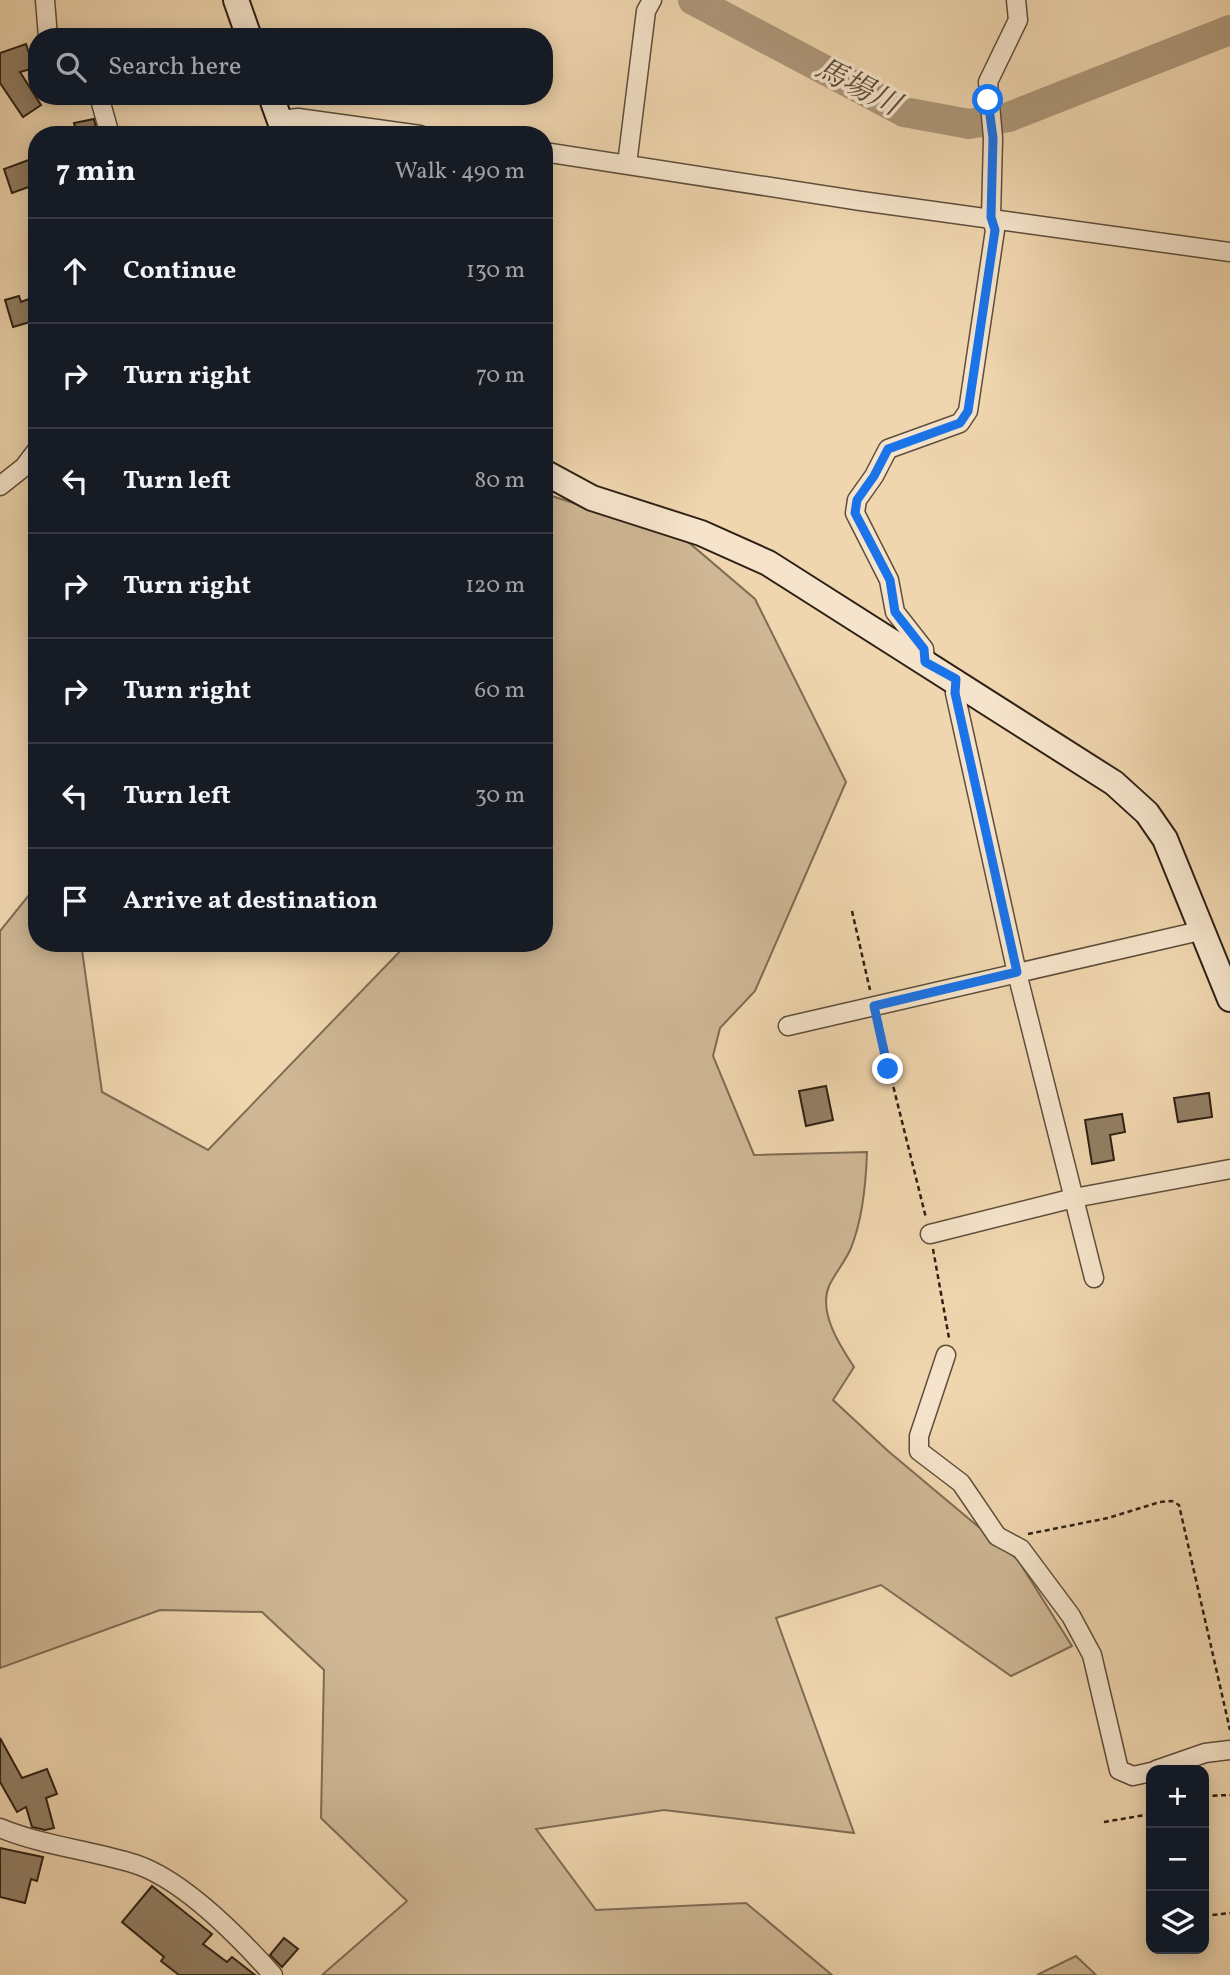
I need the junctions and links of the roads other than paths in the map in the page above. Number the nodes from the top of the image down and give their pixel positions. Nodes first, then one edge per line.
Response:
1 (45, 0) edge
2 (236, 0) edge
3 (1016, 0) edge
4 (649, 5) edge
5 (47, 28) edge
6 (246, 28) edge
7 (102, 105) edge
8 (274, 105) edge
9 (107, 126) edge
10 (282, 126) edge
11 (284, 126) edge
12 (355, 126) edge
13 (553, 153) edge
14 (626, 164) junction
15 (991, 217) junction
16 (1230, 252) edge
17 (28, 462) edge
18 (553, 477) edge
19 (0, 486) edge
20 (925, 662) junction
21 (956, 679) junction
22 (1204, 930) junction
23 (1017, 972) junction
24 (1230, 999) edge
25 (788, 1026) dead end
26 (1230, 1169) edge
27 (1074, 1198) junction
28 (930, 1234) road end
29 (1094, 1278) dead end
30 (946, 1355) road end
31 (1230, 1750) edge
32 (1170, 1765) edge
33 (1146, 1773) edge
34 (0, 1828) edge
35 (273, 1975) edge

1 - 5 street
2 - 6 street
3 - 15 street
4 - 14 street
7 - 9 street
8 - 10 street
11 - 12 street
13 - 14 street
14 - 15 street
15 - 16 street
15 - 20 street
17 - 19 street
18 - 20 street
20 - 21 street
21 - 22 street
21 - 23 street
22 - 23 street
22 - 24 street
23 - 25 street
23 - 27 street
26 - 27 street
27 - 28 street
27 - 29 street
30 - 33 street
31 - 32 street
34 - 35 street

